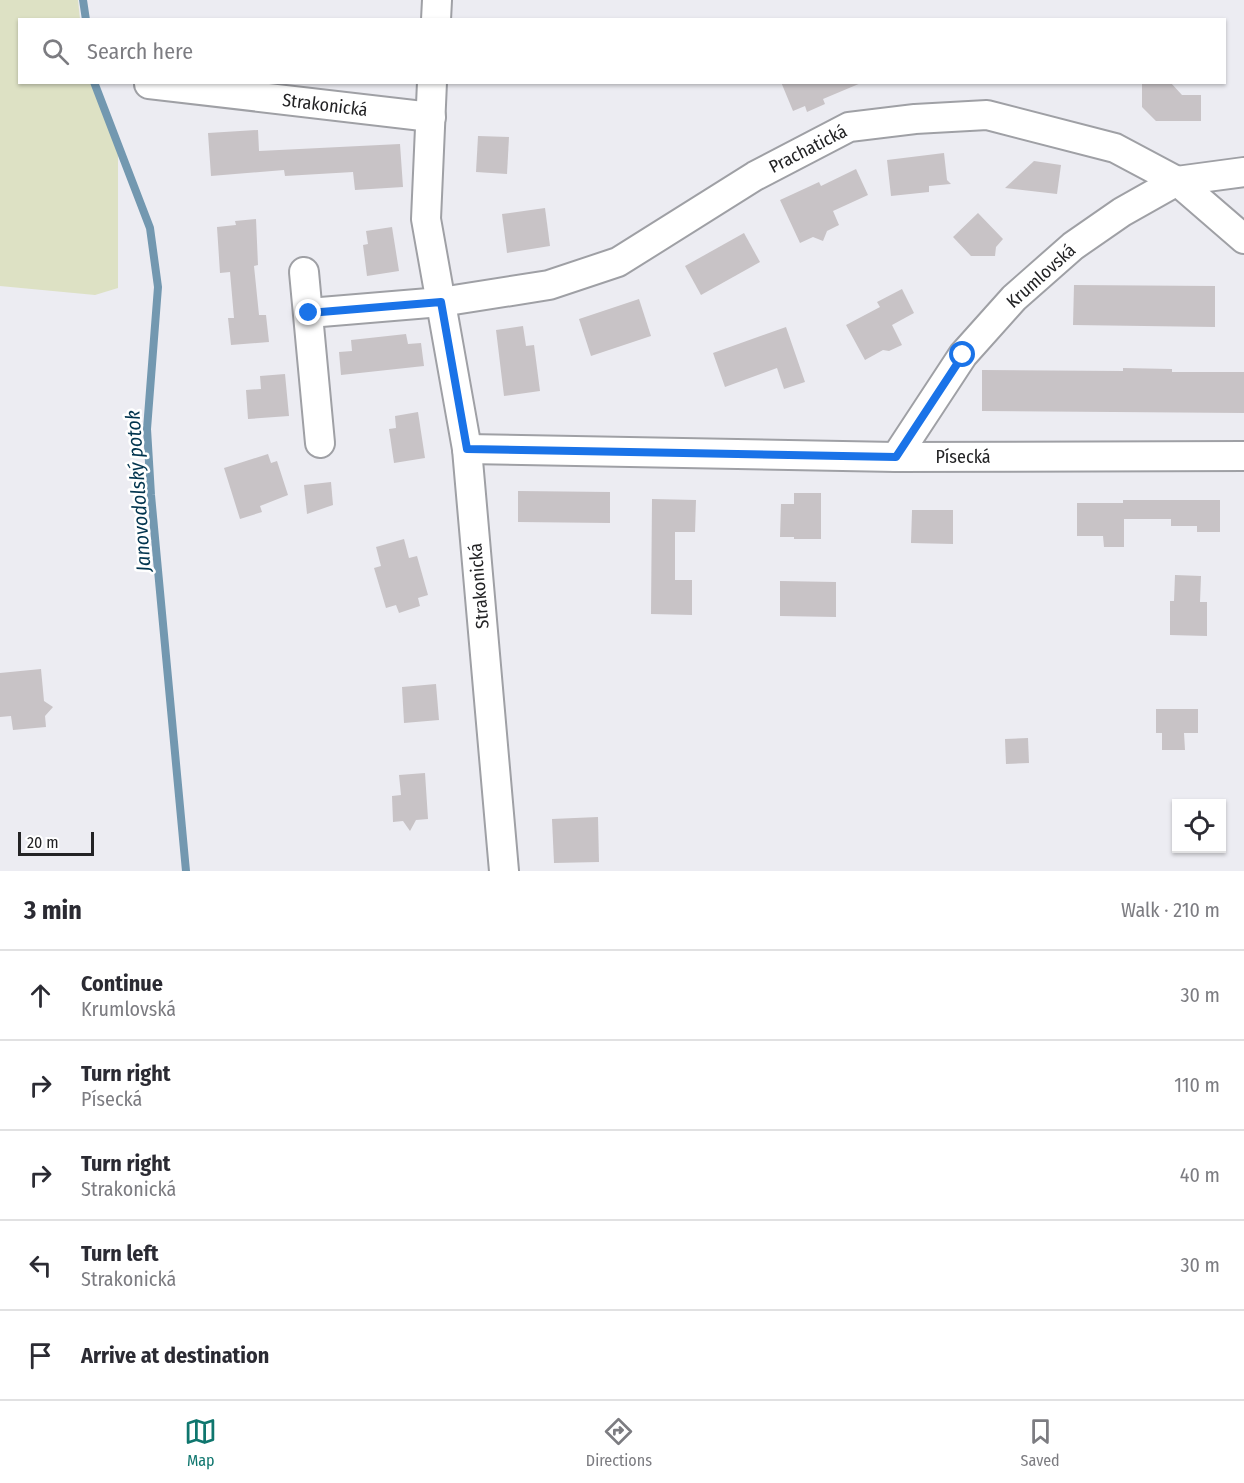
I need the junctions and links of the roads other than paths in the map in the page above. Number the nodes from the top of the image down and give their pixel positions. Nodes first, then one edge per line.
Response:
1 (437, 0) edge
2 (436, 18) edge
3 (149, 84) dead end
4 (432, 84) edge
5 (431, 117) junction
6 (1244, 172) edge
7 (1178, 181) junction
8 (1244, 239) edge
9 (304, 272) dead end
10 (441, 302) junction
11 (309, 313) junction
12 (320, 443) dead end
13 (467, 449) junction
14 (1244, 456) edge
15 (896, 457) junction
16 (504, 871) edge

1 - 2 street
3 - 5 street, Strakonická
4 - 5 street, Strakonická
5 - 10 street, Strakonická
6 - 7 street, Krumlovská
7 - 8 street, Prachatická
7 - 10 street, Prachatická
7 - 15 street, Krumlovská
9 - 11 street
10 - 11 street
10 - 13 street, Strakonická
11 - 12 street
13 - 15 street, Písecká
13 - 16 street, Strakonická
14 - 15 street, Písecká

